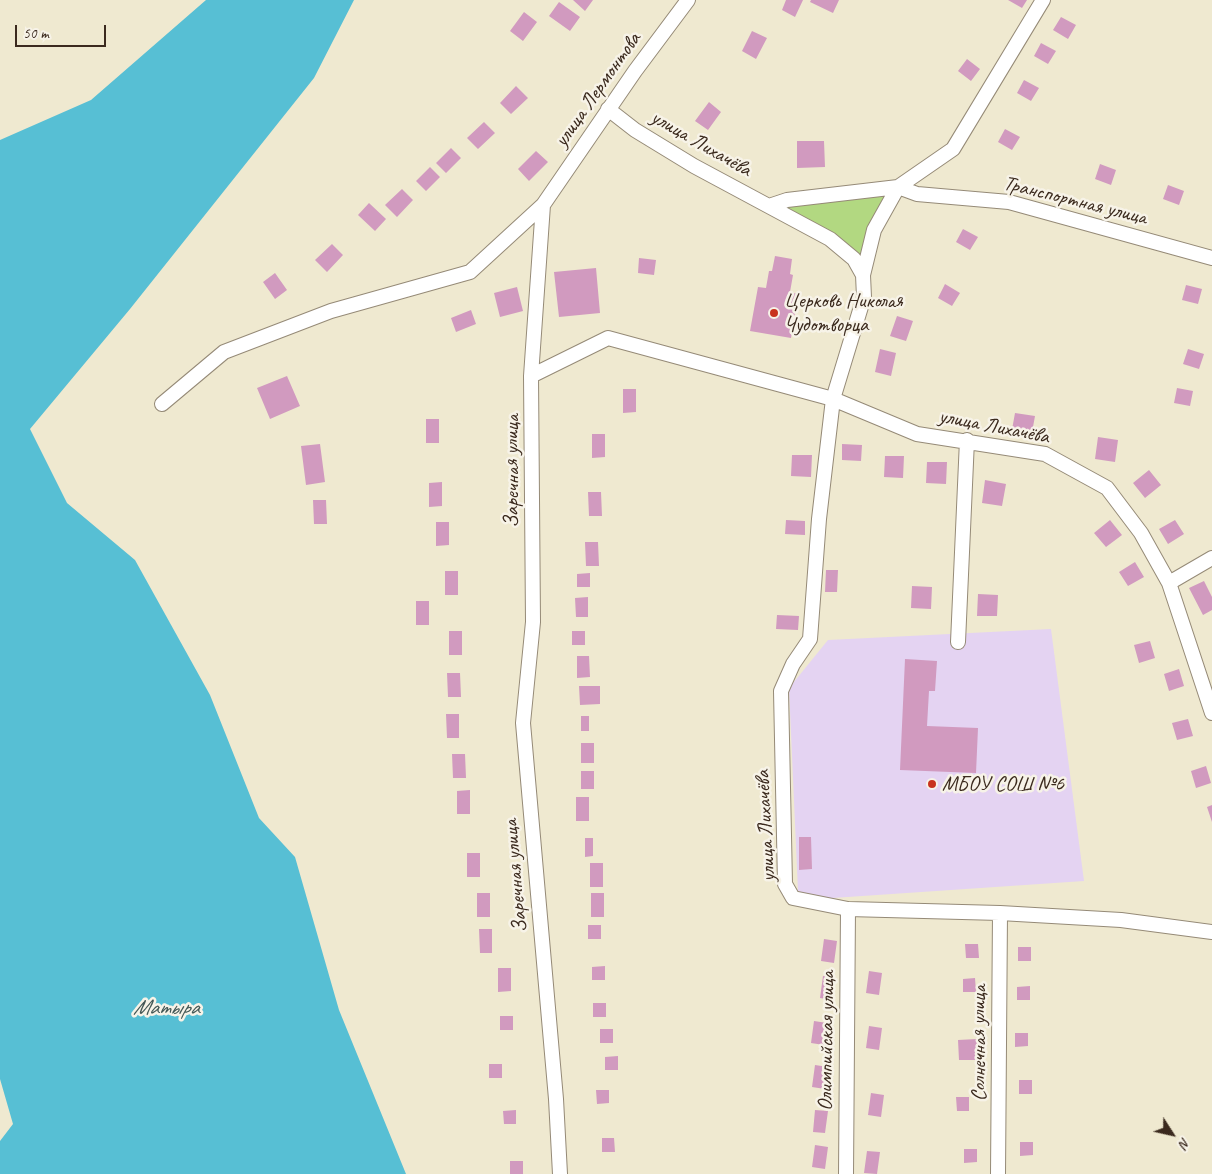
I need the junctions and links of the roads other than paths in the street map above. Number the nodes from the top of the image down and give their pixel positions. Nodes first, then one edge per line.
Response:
1 (688, 0) edge
2 (1043, 0) edge
3 (608, 109) junction
4 (898, 187) junction
5 (543, 205) junction
6 (768, 206) junction
7 (1212, 258) edge
8 (863, 275) junction
9 (531, 376) junction
10 (833, 399) junction
11 (162, 404) dead end
12 (967, 440) junction
13 (1212, 558) edge
14 (1169, 583) junction
15 (958, 642) dead end
16 (1212, 713) edge
17 (848, 908) junction
18 (1000, 913) junction
19 (1212, 932) edge
20 (560, 1174) edge
21 (846, 1174) edge
22 (998, 1174) edge

1 - 3 street, улица Лермонтова
2 - 4 street, Транспортная улица
3 - 5 street, улица Лермонтова
3 - 6 street, улица Лихачёва
4 - 6 street, Транспортная улица
4 - 7 street, Транспортная улица
4 - 8 street, Транспортная улица
5 - 9 street, Заречная улица
5 - 11 street
6 - 8 street, улица Лихачёва
8 - 10 street, улица Лихачёва
9 - 10 street, улица Лихачёва
9 - 20 street, Заречная улица
10 - 12 street, улица Лихачёва
10 - 17 street, улица Лихачёва
12 - 14 street, улица Лихачёва
12 - 15 street
13 - 14 street
14 - 16 street, улица Лихачёва
17 - 18 street, улица Лихачёва
17 - 21 street, Олимпийская улица
18 - 19 street, улица Лихачёва
18 - 22 street, Солнечная улица

